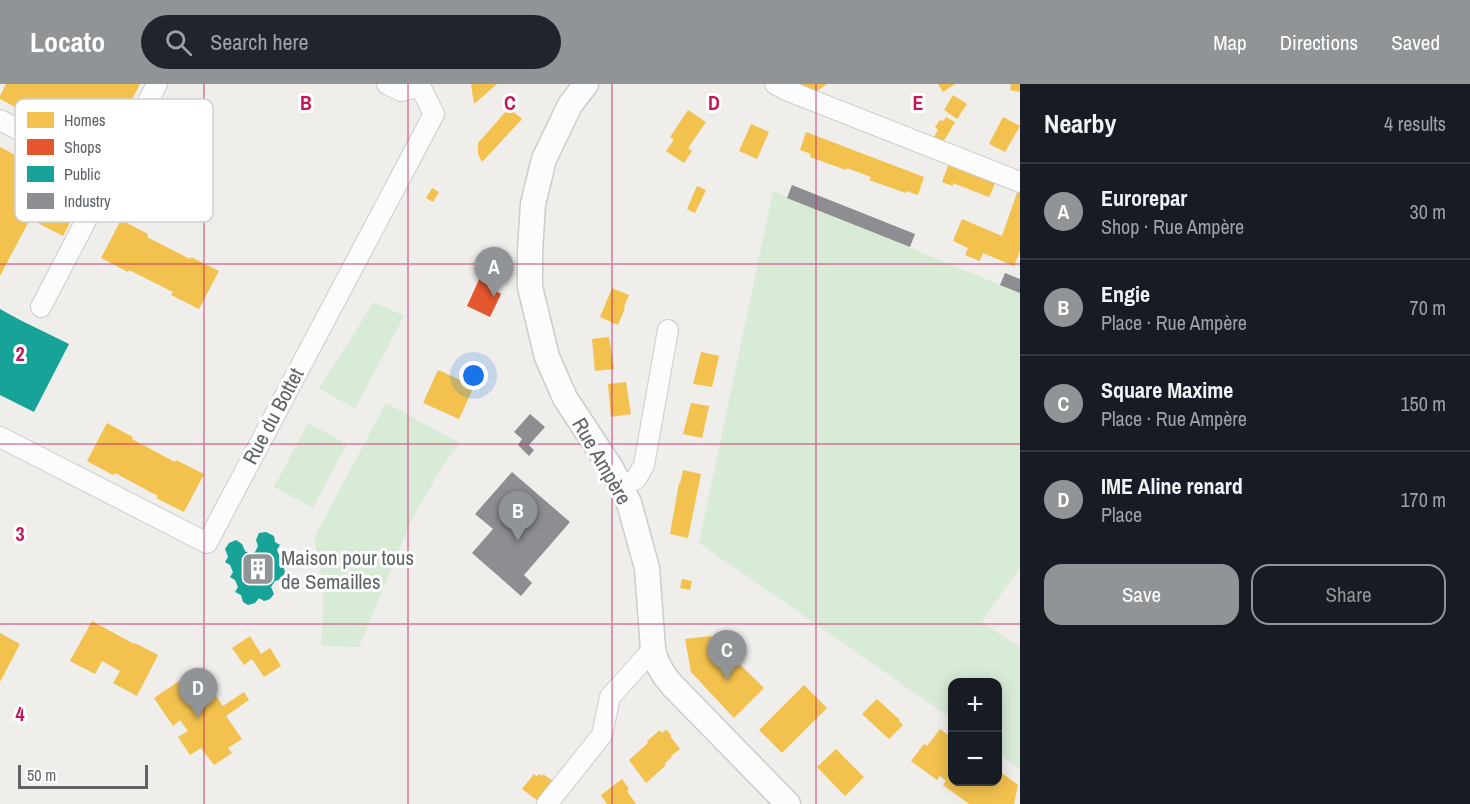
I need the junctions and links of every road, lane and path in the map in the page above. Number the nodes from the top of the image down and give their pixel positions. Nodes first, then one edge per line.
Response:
1 (157, 84) edge
2 (387, 84) edge
3 (586, 84) edge
4 (776, 84) edge
5 (421, 85) edge
6 (149, 99) edge
7 (0, 120) edge
8 (15, 128) edge
9 (1020, 182) edge
10 (85, 222) edge
11 (41, 307) dead end
12 (668, 330) dead end
13 (0, 438) edge
14 (621, 487) junction
15 (653, 649) junction
16 (784, 803) edge
17 (546, 804) edge

1 - 6 street
2 - 5 street
3 - 14 street, Rue Ampère
4 - 9 street
5 - 13 street, Rue du Bottet
7 - 8 street
10 - 11 street
12 - 14 street
14 - 15 street, Rue Ampère
15 - 16 street, Rue Ampère
15 - 17 street

